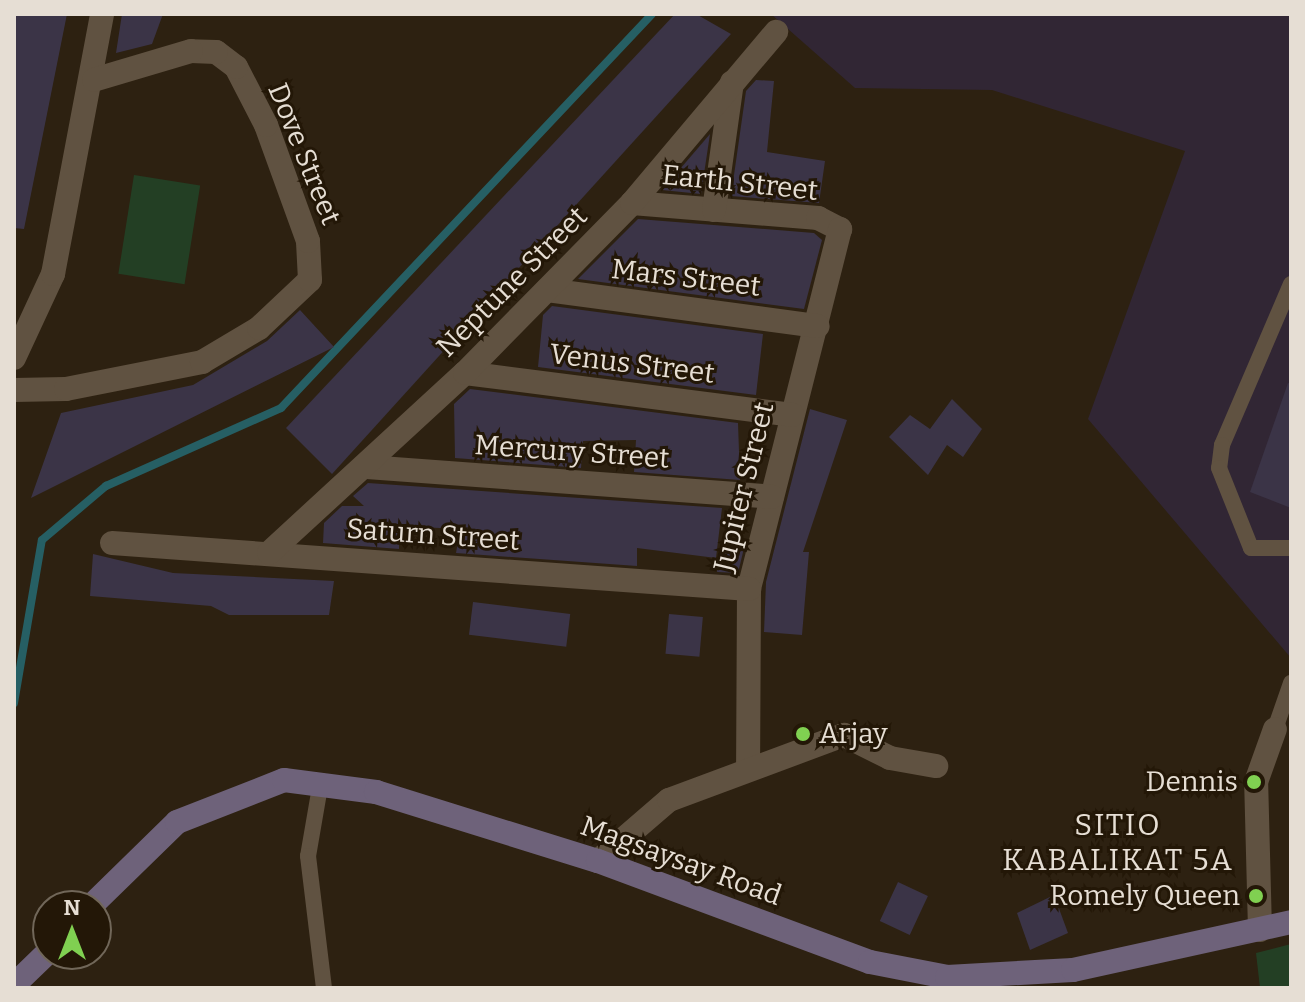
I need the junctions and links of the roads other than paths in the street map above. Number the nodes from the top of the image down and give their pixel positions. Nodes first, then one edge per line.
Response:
1 (102, 14) edge
2 (776, 32) dead end
3 (94, 80) junction
4 (732, 82) junction
5 (632, 203) junction
6 (714, 210) junction
7 (840, 229) joint
8 (1291, 284) edge
9 (547, 290) junction
10 (818, 326) junction
11 (14, 358) edge
12 (465, 373) junction
13 (14, 390) edge
14 (792, 415) junction
15 (367, 467) junction
16 (772, 497) junction
17 (112, 543) dead end
18 (1291, 548) edge
19 (269, 553) junction
20 (749, 589) junction
21 (1291, 683) edge
22 (1275, 729) joint
23 (748, 766) junction
24 (936, 766) dead end
25 (321, 781) junction
26 (598, 861) junction
27 (106, 890) edge
28 (1291, 922) edge
29 (1260, 930) junction
30 (32, 968) edge
31 (14, 985) edge
32 (324, 988) edge

1 - 3 street
2 - 4 street, Neptune Street
3 - 11 street
3 - 13 street, Dove Street
4 - 5 street, Neptune Street
4 - 6 street
5 - 6 street, Earth Street
5 - 9 street, Neptune Street
6 - 7 street, Earth Street
7 - 10 street, Jupiter Street
8 - 18 lane
9 - 10 street, Mars Street
9 - 12 street, Neptune Street
10 - 14 street, Jupiter Street
12 - 14 street, Venus Street
12 - 15 street, Neptune Street
14 - 16 street, Jupiter Street
15 - 16 street, Mercury Street
15 - 19 street, Neptune Street
16 - 20 street, Jupiter Street
17 - 19 street, Saturn Street
19 - 20 street, Saturn Street
20 - 23 street, Jupiter Street
21 - 22 lane
22 - 29 street
23 - 24 street
23 - 26 street
25 - 26 main road, Magsaysay Road
25 - 27 main road, Magsaysay Road
25 - 32 lane
26 - 29 main road, Magsaysay Road
28 - 29 main road, Magsaysay Road
30 - 31 main road

